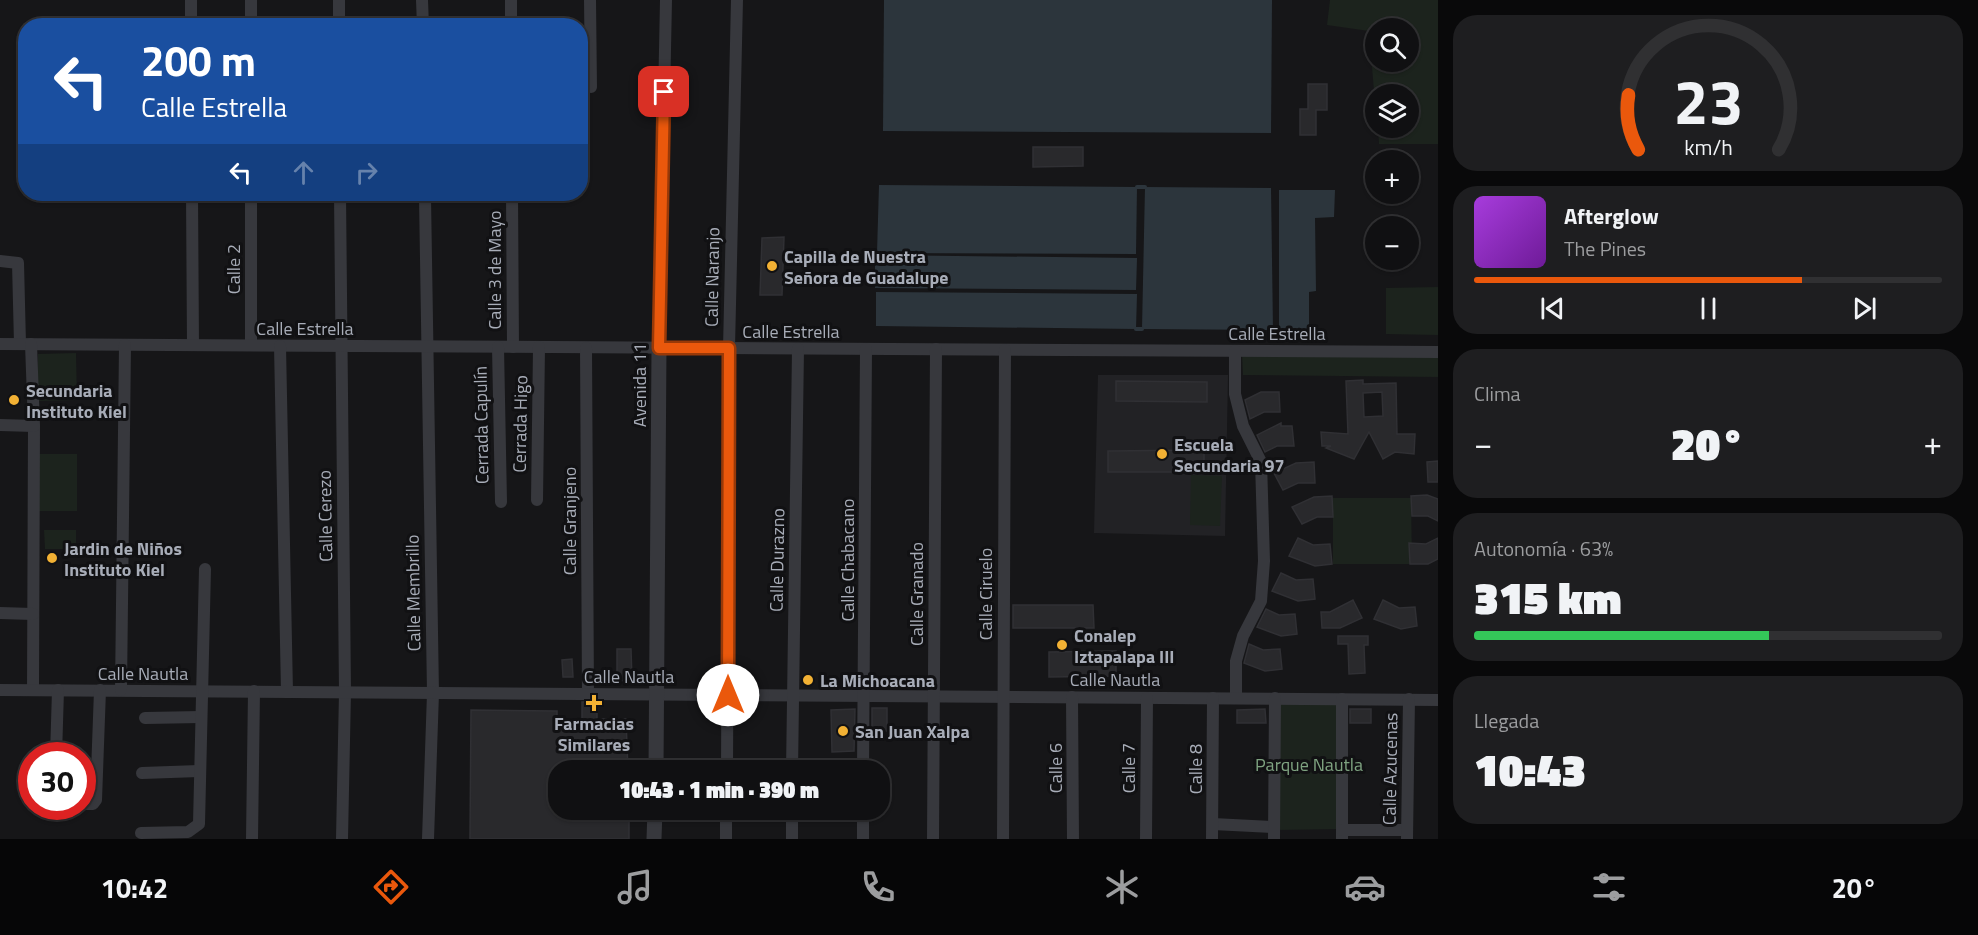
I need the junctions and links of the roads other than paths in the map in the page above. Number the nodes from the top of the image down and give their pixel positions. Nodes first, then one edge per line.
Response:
1 (191, 0) edge
2 (251, 0) edge
3 (339, 0) edge
4 (422, 0) edge
5 (511, 0) edge
6 (590, 0) edge
7 (666, 0) edge
8 (737, 0) edge
9 (191, 18) edge
10 (251, 18) edge
11 (339, 18) edge
12 (423, 18) edge
13 (511, 18) edge
14 (591, 87) dead end
15 (192, 201) edge
16 (251, 201) edge
17 (340, 201) edge
18 (424, 201) edge
19 (512, 201) edge
20 (0, 261) edge
21 (0, 344) edge
22 (26, 344) junction
23 (125, 345) junction
24 (193, 345) junction
25 (251, 345) junction
26 (280, 346) junction
27 (341, 346) junction
28 (426, 346) junction
29 (498, 347) junction
30 (513, 347) junction
31 (538, 347) junction
32 (586, 348) junction
33 (659, 348) junction
34 (729, 348) junction
35 (798, 349) junction
36 (866, 349) junction
37 (936, 350) junction
38 (1005, 350) junction
39 (1235, 351) junction
40 (1438, 352) edge
41 (0, 425) edge
42 (34, 426) junction
43 (537, 500) dead end
44 (501, 502) dead end
45 (205, 569) dead end
46 (0, 613) edge
47 (33, 614) junction
48 (0, 690) edge
49 (33, 690) junction
50 (58, 690) junction
51 (100, 690) junction
52 (120, 690) junction
53 (202, 691) junction
54 (254, 691) junction
55 (287, 692) junction
56 (345, 692) junction
57 (433, 693) junction
58 (588, 694) junction
59 (657, 694) junction
60 (728, 695) junction
61 (792, 695) junction
62 (864, 696) junction
63 (933, 696) junction
64 (1003, 697) junction
65 (1072, 697) junction
66 (1146, 698) junction
67 (1213, 698) junction
68 (1236, 698) junction
69 (1275, 698) junction
70 (1342, 699) junction
71 (1409, 699) junction
72 (1438, 700) edge
73 (201, 717) junction
74 (145, 718) dead end
75 (56, 742) edge
76 (656, 760) edge
77 (727, 760) edge
78 (792, 760) edge
79 (863, 760) edge
80 (199, 771) junction
81 (142, 773) dead end
82 (96, 800) edge
83 (655, 820) edge
84 (726, 820) edge
85 (792, 820) edge
86 (863, 820) edge
87 (1213, 824) junction
88 (141, 833) dead end
89 (1274, 833) edge
90 (1342, 834) edge
91 (1407, 834) edge
92 (252, 839) edge
93 (342, 839) edge
94 (428, 839) edge
95 (654, 839) edge
96 (726, 839) edge
97 (792, 839) edge
98 (863, 839) edge
99 (933, 839) edge
100 (1004, 839) edge
101 (1073, 839) edge
102 (1146, 839) edge
103 (1212, 839) edge

1 - 9 street
2 - 10 street
3 - 11 street
4 - 12 street
5 - 13 street
6 - 14 street
7 - 33 street, Avenida 11
8 - 34 street, Calle Naranjo
15 - 24 street
16 - 25 street, Calle 2
17 - 27 street, Calle Cerezo
18 - 28 street, Calle Membrillo
19 - 30 street, Calle 3 de Mayo
20 - 22 street
21 - 22 street, Calle Estrella
22 - 23 street, Calle Estrella
22 - 42 street
23 - 24 street, Calle Estrella
23 - 52 street
24 - 25 street, Calle Estrella
25 - 26 street, Calle Estrella
26 - 27 street, Calle Estrella
26 - 55 street
27 - 28 street, Calle Estrella
27 - 56 street, Calle Cerezo
28 - 29 street, Calle Estrella
28 - 57 street, Calle Membrillo
29 - 30 street, Calle Estrella
29 - 44 street, Cerrada Capulín
30 - 31 street, Calle Estrella
31 - 32 street, Calle Estrella
31 - 43 street, Cerrada Higo
32 - 33 street, Calle Estrella
32 - 58 street, Calle Granjeno
33 - 34 street, Calle Estrella
33 - 59 street, Avenida 11
34 - 35 street, Calle Estrella
34 - 60 street, Calle Naranjo
35 - 36 street, Calle Estrella
35 - 61 street, Calle Durazno
36 - 37 street, Calle Estrella
36 - 62 street, Calle Chabacano
37 - 38 street, Calle Estrella
37 - 63 street, Calle Granado
38 - 39 street, Calle Estrella
38 - 64 street, Calle Ciruelo
39 - 40 street, Calle Estrella
39 - 68 street
41 - 42 street
42 - 47 street
45 - 53 street
46 - 47 street
47 - 49 street
48 - 49 street, Calle Nautla
49 - 50 street, Calle Nautla
50 - 51 street, Calle Nautla
50 - 75 street
51 - 52 street, Calle Nautla
51 - 82 street
52 - 53 street, Calle Nautla
53 - 54 street, Calle Nautla
53 - 73 street
54 - 55 street, Calle Nautla
54 - 92 street
55 - 56 street, Calle Nautla
56 - 57 street, Calle Nautla
56 - 93 street, Calle Cerezo
57 - 58 street, Calle Nautla
57 - 94 street, Calle Membrillo
58 - 59 street, Calle Nautla
59 - 60 street, Calle Nautla
59 - 76 street, Avenida 11
60 - 61 street, Calle Nautla
60 - 77 street, Calle Naranjo
61 - 62 street, Calle Nautla
61 - 78 street, Calle Durazno
62 - 63 street, Calle Nautla
62 - 79 street, Calle Chabacano
63 - 64 street, Calle Nautla
63 - 99 street, Calle Granado
64 - 65 street, Calle Nautla
64 - 100 street, Calle Ciruelo
65 - 66 street, Calle Nautla
65 - 101 street, Calle 6
66 - 67 street, Calle Nautla
66 - 102 street, Calle 7
67 - 68 street, Calle Nautla
67 - 87 street, Calle 8
68 - 69 street, Calle Nautla
69 - 70 street, Calle Nautla
69 - 89 street
70 - 71 street, Calle Nautla
70 - 90 street
71 - 72 street, Calle Nautla
71 - 91 street, Calle Azucenas
73 - 74 street
73 - 80 street
80 - 81 street
80 - 88 street
83 - 95 street
84 - 96 street
85 - 97 street
86 - 98 street
87 - 89 street
87 - 103 street, Calle 8
90 - 91 street

